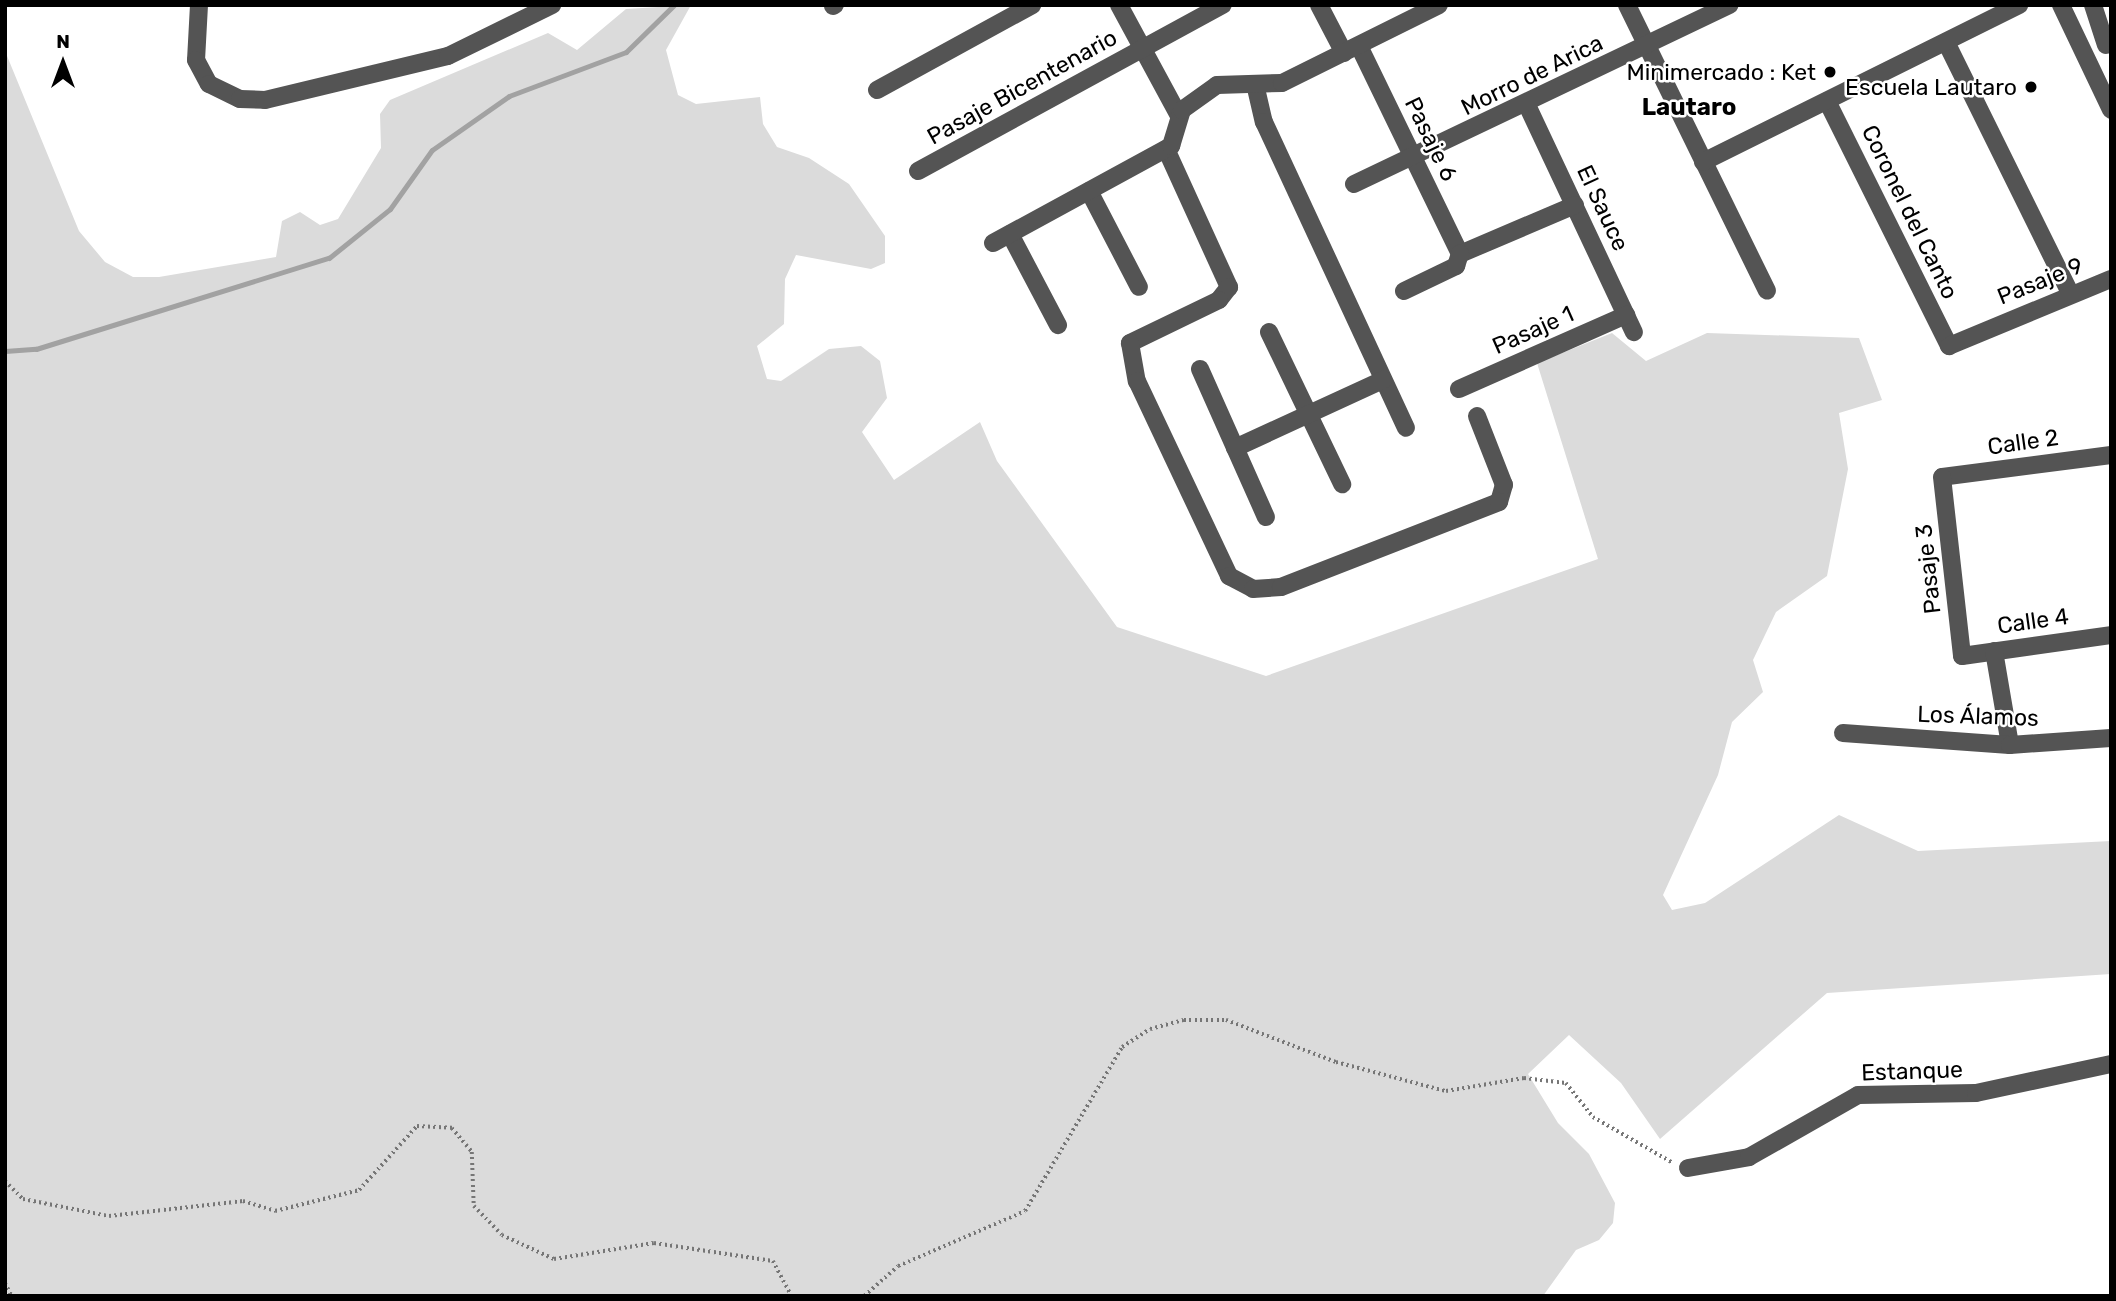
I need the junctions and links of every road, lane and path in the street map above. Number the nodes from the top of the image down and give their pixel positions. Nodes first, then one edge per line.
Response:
1 (199, 5) edge
2 (552, 5) edge
3 (1032, 5) edge
4 (1119, 5) edge
5 (1223, 5) edge
6 (1319, 5) edge
7 (1440, 5) edge
8 (1627, 5) edge
9 (1730, 5) edge
10 (2019, 5) edge
11 (2061, 5) edge
12 (2093, 5) edge
13 (1946, 42) junction
14 (2081, 44) junction
15 (2108, 45) edge
16 (1647, 46) junction
17 (1143, 49) junction
18 (1352, 49) junction
19 (1255, 84) junction
20 (877, 90) dead end
21 (1828, 101) junction
22 (1527, 105) junction
23 (2111, 110) edge
24 (1179, 116) junction
25 (1166, 149) junction
26 (1414, 160) junction
27 (1703, 162) junction
28 (918, 171) dead end
29 (1354, 184) dead end
30 (1089, 191) junction
31 (1574, 205) junction
32 (1010, 234) junction
33 (993, 243) dead end
34 (1460, 254) junction
35 (2111, 279) edge
36 (1139, 287) dead end
37 (1404, 291) dead end
38 (1767, 291) dead end
39 (2070, 293) junction
40 (1626, 315) junction
41 (1058, 325) dead end
42 (1269, 332) dead end
43 (1634, 332) dead end
44 (1949, 346) joint
45 (1200, 369) dead end
46 (1384, 380) junction
47 (1459, 389) dead end
48 (1308, 414) junction
49 (1477, 416) dead end
50 (1406, 428) dead end
51 (1235, 448) junction
52 (2111, 455) edge
53 (1942, 477) joint
54 (1342, 484) dead end
55 (1266, 517) dead end
56 (2111, 635) edge
57 (1994, 651) junction
58 (1962, 656) joint
59 (1843, 733) dead end
60 (2111, 738) edge
61 (2010, 745) junction
62 (2111, 1064) edge
63 (1688, 1168) joint
64 (5, 1181) edge
65 (5, 1283) edge
66 (12, 1296) edge
67 (792, 1296) edge
68 (864, 1296) edge

1 - 2 street
3 - 20 street
4 - 17 street
5 - 17 street, Pasaje Bicentenario
6 - 18 street
7 - 18 street
8 - 16 street
9 - 16 street, Morro de Arica
10 - 13 street
11 - 14 street
12 - 15 street
13 - 21 street
13 - 39 street
14 - 15 street
14 - 23 street
16 - 22 street, Morro de Arica
16 - 27 street
17 - 24 street
17 - 28 street, Pasaje Bicentenario
18 - 19 street
18 - 26 street, Pasaje 6
19 - 24 street
19 - 46 street
21 - 27 street
21 - 44 street, Coronel del Canto
22 - 26 street, Morro de Arica
22 - 31 street, El Sauce
24 - 25 street
25 - 30 street
25 - 49 street
26 - 29 street, Morro de Arica
26 - 34 street, Pasaje 6
27 - 38 street
30 - 32 street
30 - 36 street
31 - 34 street
31 - 40 street, El Sauce
32 - 33 street
32 - 41 street
34 - 37 street
35 - 39 street, Pasaje 9
39 - 44 street, Pasaje 9
40 - 43 street, El Sauce
40 - 47 street, Pasaje 1
42 - 48 street
45 - 51 street
46 - 48 street
46 - 50 street
48 - 51 street
48 - 54 street
51 - 55 street
52 - 53 street, Calle 2
53 - 58 street, Pasaje 3
56 - 57 street, Calle 4
57 - 58 street, Calle 4
57 - 61 street
59 - 61 street, Los Álamos
60 - 61 street, Los Álamos
62 - 63 street, Estanque
63 - 68 path
64 - 67 path
65 - 66 path

